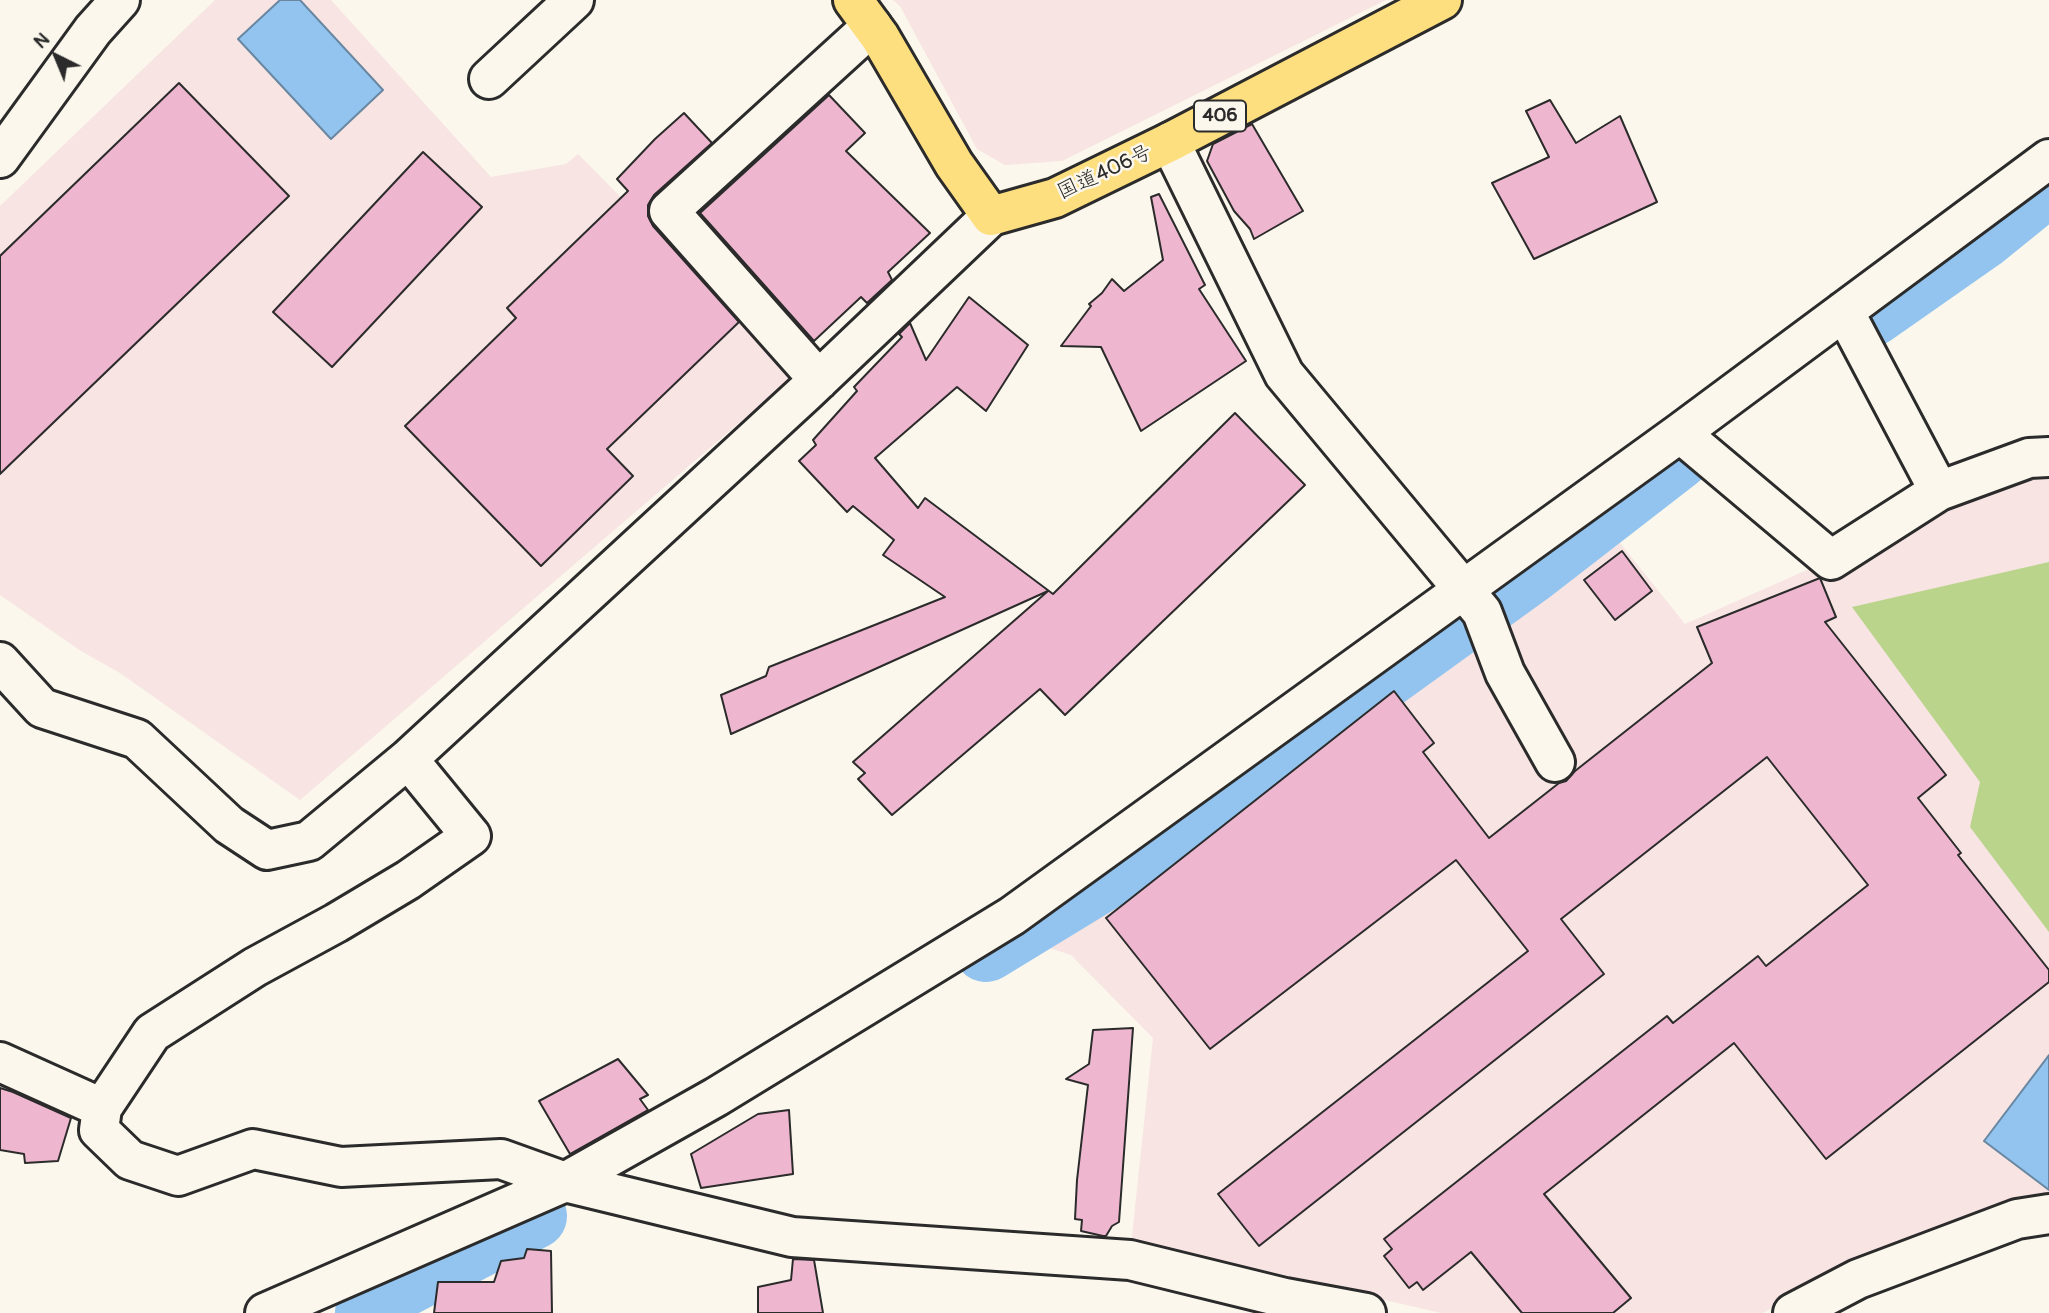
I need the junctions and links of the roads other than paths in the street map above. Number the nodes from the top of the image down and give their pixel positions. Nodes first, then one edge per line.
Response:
1 (120, 0) edge
2 (574, 0) edge
3 (1442, 0) edge
4 (863, 13) edge
5 (489, 79) dead end
6 (1170, 142) junction
7 (0, 158) edge
8 (2049, 159) edge
9 (991, 216) junction
10 (1844, 311) junction
11 (819, 380) junction
12 (1680, 433) junction
13 (2049, 457) edge
14 (1939, 491) junction
15 (1473, 601) junction
16 (0, 662) edge
17 (408, 759) junction
18 (1555, 762) dead end
19 (0, 1062) edge
20 (102, 1108) junction
21 (565, 1182) junction
22 (2049, 1214) edge
23 (265, 1313) edge
24 (1366, 1313) edge
25 (1793, 1313) edge

1 - 7 street
2 - 5 street
3 - 6 highway, 国道406号 / 406
4 - 9 highway
4 - 11 street
6 - 9 highway, 国道406号 / 406
6 - 15 street
8 - 10 street
9 - 11 street
10 - 12 street
10 - 14 street
11 - 17 street
12 - 14 street
12 - 15 street
13 - 14 street
15 - 18 street
15 - 21 street
16 - 17 street
17 - 20 street
19 - 20 street
20 - 21 street
21 - 23 street
21 - 24 street
22 - 25 street

